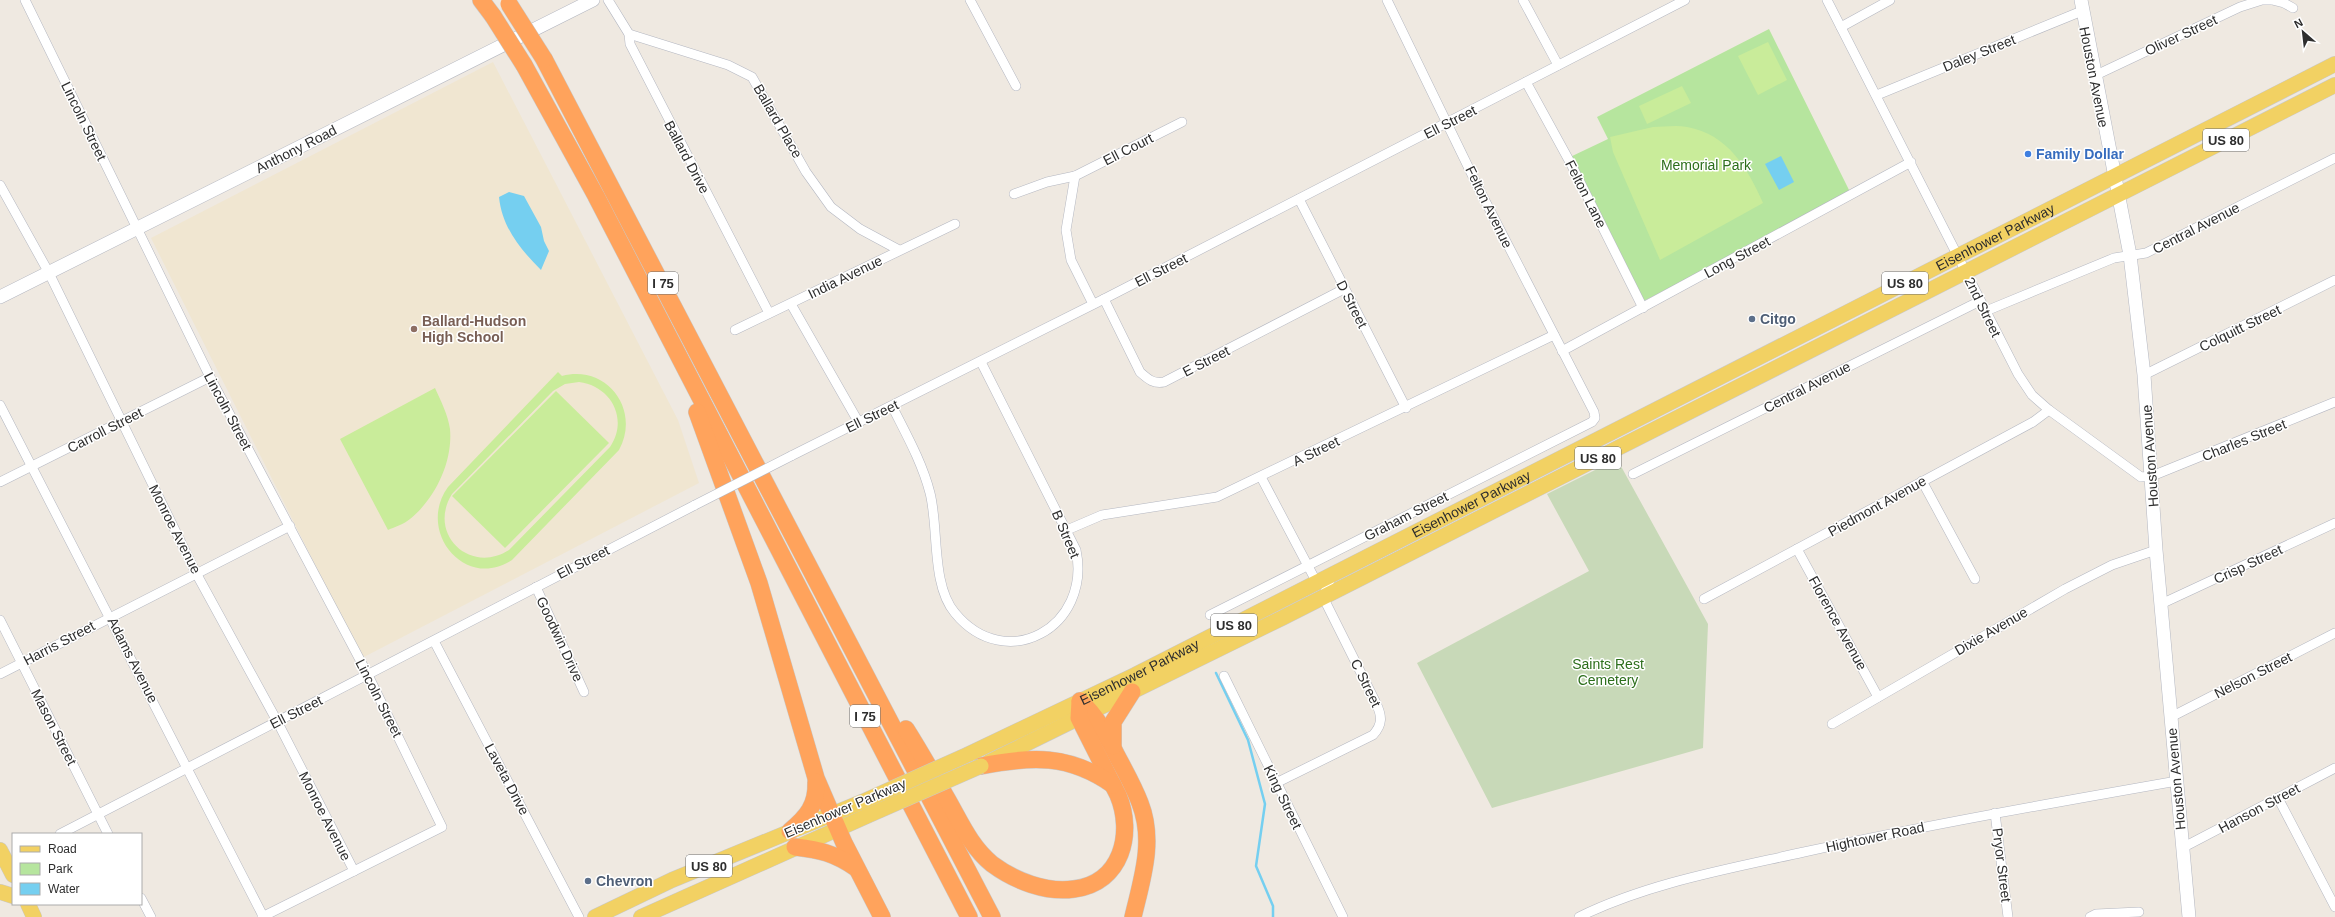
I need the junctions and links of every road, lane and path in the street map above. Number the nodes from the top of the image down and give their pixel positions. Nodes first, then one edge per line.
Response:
1 (25, 0) edge
2 (481, 0) edge
3 (593, 0) edge
4 (608, 0) edge
5 (970, 0) edge
6 (1387, 0) edge
7 (1523, 0) edge
8 (1685, 0) edge
9 (1827, 0) edge
10 (1890, 0) edge
11 (2271, 0) edge
12 (507, 2) edge
13 (2081, 6) edge
14 (2293, 8) dead end
15 (1841, 27) junction
16 (629, 34) junction
17 (2335, 64) edge
18 (1558, 65) junction
19 (2094, 76) junction
20 (1526, 82) junction
21 (2335, 85) edge
22 (1016, 86) dead end
23 (1877, 95) junction
24 (1182, 122) dead end
25 (1448, 123) junction
26 (2335, 158) edge
27 (1911, 162) junction
28 (1075, 176) junction
29 (2114, 177) junction
30 (1, 190) edge
31 (1014, 194) dead end
32 (2118, 195) junction
33 (1299, 199) junction
34 (955, 224) dead end
35 (138, 229) junction
36 (899, 250) junction
37 (2130, 255) junction
38 (1958, 256) junction
39 (1966, 272) junction
40 (49, 273) junction
41 (2335, 280) edge
42 (1344, 290) junction
43 (0, 297) edge
44 (1104, 299) junction
45 (1980, 301) junction
46 (791, 304) junction
47 (1093, 304) junction
48 (1643, 308) junction
49 (1986, 311) junction
50 (769, 313) junction
51 (735, 330) dead end
52 (1554, 335) junction
53 (1562, 351) junction
54 (677, 353) junction
55 (980, 362) junction
56 (2144, 375) junction
57 (210, 377) junction
58 (2335, 402) edge
59 (0, 405) edge
60 (892, 406) junction
61 (1406, 408) junction
62 (2049, 410) junction
63 (1594, 412) joint
64 (121, 422) junction
65 (858, 423) junction
66 (32, 466) junction
67 (1633, 474) dead end
68 (2152, 476) junction
69 (1261, 477) junction
70 (1922, 481) junction
71 (0, 482) edge
72 (2335, 523) edge
73 (290, 526) junction
74 (1067, 530) junction
75 (1797, 549) junction
76 (2156, 550) junction
77 (1308, 566) junction
78 (196, 573) junction
79 (1332, 575) junction
80 (1975, 579) dead end
81 (1316, 583) junction
82 (536, 587) junction
83 (1323, 597) junction
84 (1704, 599) dead end
85 (2161, 604) junction
86 (1307, 605) junction
87 (1210, 615) dead end
88 (110, 616) junction
89 (0, 620) edge
90 (2335, 633) edge
91 (434, 641) junction
92 (851, 644) junction
93 (22, 662) junction
94 (0, 674) edge
95 (368, 675) junction
96 (1224, 676) dead end
97 (584, 692) dead end
98 (1132, 692) junction
99 (1878, 697) junction
100 (1083, 710) junction
101 (2171, 716) junction
102 (277, 721) junction
103 (1832, 724) dead end
104 (1114, 750) junction
105 (981, 766) junction
106 (188, 768) junction
107 (2335, 768) edge
108 (816, 778) junction
109 (2177, 781) junction
110 (1276, 783) junction
111 (1113, 785) junction
112 (2278, 798) junction
113 (1995, 813) junction
114 (98, 814) junction
115 (834, 822) junction
116 (790, 831) junction
117 (62, 833) edge
118 (108, 833) edge
119 (795, 847) junction
120 (2182, 848) junction
121 (857, 869) junction
122 (354, 871) junction
123 (0, 892) edge
124 (12, 896) edge
125 (142, 900) edge
126 (28, 905) edge
127 (2335, 907) edge
128 (2139, 912) dead end
129 (34, 917) edge
130 (151, 917) edge
131 (263, 917) edge
132 (579, 917) edge
133 (595, 917) edge
134 (640, 917) edge
135 (882, 917) edge
136 (969, 917) edge
137 (992, 917) edge
138 (1133, 917) edge
139 (1343, 917) edge
140 (1579, 917) edge
141 (2008, 917) edge
142 (2090, 917) edge
143 (2189, 917) edge

1 - 35 street, Lincoln Street
2 - 54 highway, I 75, bridge
3 - 35 street, Anthony Road
4 - 16 street, Ballard Drive
5 - 22 street
6 - 25 street, Felton Avenue
7 - 18 street
8 - 18 street, Ell Street
9 - 15 street, 2nd Street
10 - 15 street
11 - 14 street, Oliver Street
11 - 19 street, Oliver Street
12 - 92 highway, I 75, bridge
13 - 19 street, Houston Avenue
13 - 23 street, Daley Street
15 - 23 street, 2nd Street
16 - 36 street, Ballard Place
16 - 50 street, Ballard Drive
17 - 29 main road, Eisenhower Parkway / US 80
18 - 20 street, Ell Street
19 - 29 street, Houston Avenue
20 - 25 street, Ell Street
20 - 48 street, Felton Lane
21 - 32 main road, Eisenhower Parkway / US 80
23 - 27 street, 2nd Street
24 - 28 street, Ell Court
25 - 33 street, Ell Street
25 - 52 street, Felton Avenue
26 - 37 street, Central Avenue
27 - 38 street, 2nd Street
27 - 48 street, Long Street
28 - 31 street, Ell Court
28 - 47 street
29 - 32 street, Houston Avenue
29 - 38 main road, Eisenhower Parkway / US 80
30 - 40 street, Monroe Avenue
32 - 37 street, Houston Avenue
32 - 39 main road, Eisenhower Parkway / US 80
33 - 42 street, D Street
33 - 44 street, Ell Street
34 - 36 street, India Avenue
35 - 40 street, Anthony Road
35 - 57 street, Lincoln Street
36 - 46 street, India Avenue
37 - 49 street, Central Avenue
37 - 56 street, Houston Avenue
38 - 39 street, 2nd Street
38 - 79 main road, Eisenhower Parkway / US 80
39 - 45 street, 2nd Street
39 - 83 main road, Eisenhower Parkway / US 80
40 - 43 street, Anthony Road
40 - 64 street, Monroe Avenue
41 - 56 street, Colquitt Street
42 - 44 street, E Street
42 - 61 street, D Street
44 - 47 street, Ell Street
45 - 49 street, 2nd Street
45 - 67 street, Central Avenue
46 - 50 street, India Avenue
46 - 65 street
47 - 55 street, Ell Street
48 - 53 street, Long Street
49 - 62 street, 2nd Street
50 - 51 street, India Avenue
52 - 53 street, Felton Avenue
52 - 61 street, A Street
53 - 63 street, Felton Avenue
54 - 108 highway
54 - 136 highway, I 75
55 - 60 street, Ell Street
55 - 74 street, B Street
56 - 68 street, Houston Avenue
57 - 64 street, Carroll Street
57 - 73 street, Lincoln Street
58 - 68 street, Charles Street
59 - 66 street, Adams Avenue
60 - 65 street, Ell Street
60 - 74 street, B Street
61 - 69 street, A Street
62 - 68 street, 2nd Street
62 - 70 street, Piedmont Avenue
63 - 77 street, Graham Street
64 - 66 street, Carroll Street
64 - 78 street, Monroe Avenue
65 - 82 street, Ell Street, bridge
66 - 71 street, Carroll Street
66 - 88 street, Adams Avenue
68 - 76 street, Houston Avenue
69 - 74 street, A Street
69 - 77 street
70 - 75 street, Piedmont Avenue
70 - 80 street
72 - 85 street, Crisp Street
73 - 78 street, Harris Street
73 - 95 street, Lincoln Street
75 - 84 street, Piedmont Avenue
75 - 99 street, Florence Avenue
76 - 85 street, Houston Avenue
76 - 99 street, Dixie Avenue
77 - 81 street
77 - 87 street, Graham Street
78 - 88 street, Harris Street
78 - 102 street, Monroe Avenue
79 - 81 main road, Eisenhower Parkway / US 80
79 - 83 street
81 - 86 street
81 - 100 main road, Eisenhower Parkway / US 80
82 - 91 street, Ell Street
82 - 97 street, Goodwin Drive
83 - 86 main road, Eisenhower Parkway / US 80
83 - 110 street, C Street
85 - 101 street, Houston Avenue
86 - 98 main road, Eisenhower Parkway / US 80
88 - 93 street, Harris Street
88 - 106 street, Adams Avenue
89 - 93 street, Mason Street
90 - 101 street, Nelson Street
91 - 95 street, Ell Street
91 - 132 street, Laveta Drive
92 - 111 highway
92 - 137 highway, I 75
93 - 94 street, Harris Street
93 - 114 street, Mason Street
95 - 102 street, Ell Street
95 - 122 street, Lincoln Street
96 - 110 street, King Street
98 - 100 main road, Eisenhower Parkway / US 80
98 - 104 highway
99 - 103 street, Dixie Avenue
100 - 104 highway
100 - 105 main road, Eisenhower Parkway / US 80
100 - 111 highway
100 - 115 main road, Eisenhower Parkway / US 80, bridge
101 - 109 street, Houston Avenue
102 - 106 street, Ell Street
102 - 122 street, Monroe Avenue
104 - 138 highway
105 - 111 highway
105 - 115 main road, Eisenhower Parkway / US 80, bridge
106 - 114 street, Ell Street
106 - 131 street, Adams Avenue
107 - 112 street, Hanson Street
108 - 115 highway
108 - 116 highway
109 - 113 street, Hightower Road
109 - 120 street, Houston Avenue
110 - 139 street, King Street
112 - 120 street, Hanson Street
112 - 127 street
113 - 140 street, Hightower Road
113 - 141 street, Pryor Street
114 - 117 street, Ell Street
114 - 118 street, Mason Street
115 - 116 main road, Eisenhower Parkway / US 80
115 - 119 main road, Eisenhower Parkway / US 80
115 - 121 highway
116 - 133 main road, Eisenhower Parkway / US 80
119 - 121 highway
119 - 134 main road, Eisenhower Parkway / US 80
120 - 143 street, Houston Avenue
121 - 135 highway
122 - 131 street
123 - 124 main road
125 - 130 street
126 - 129 main road
128 - 142 street

